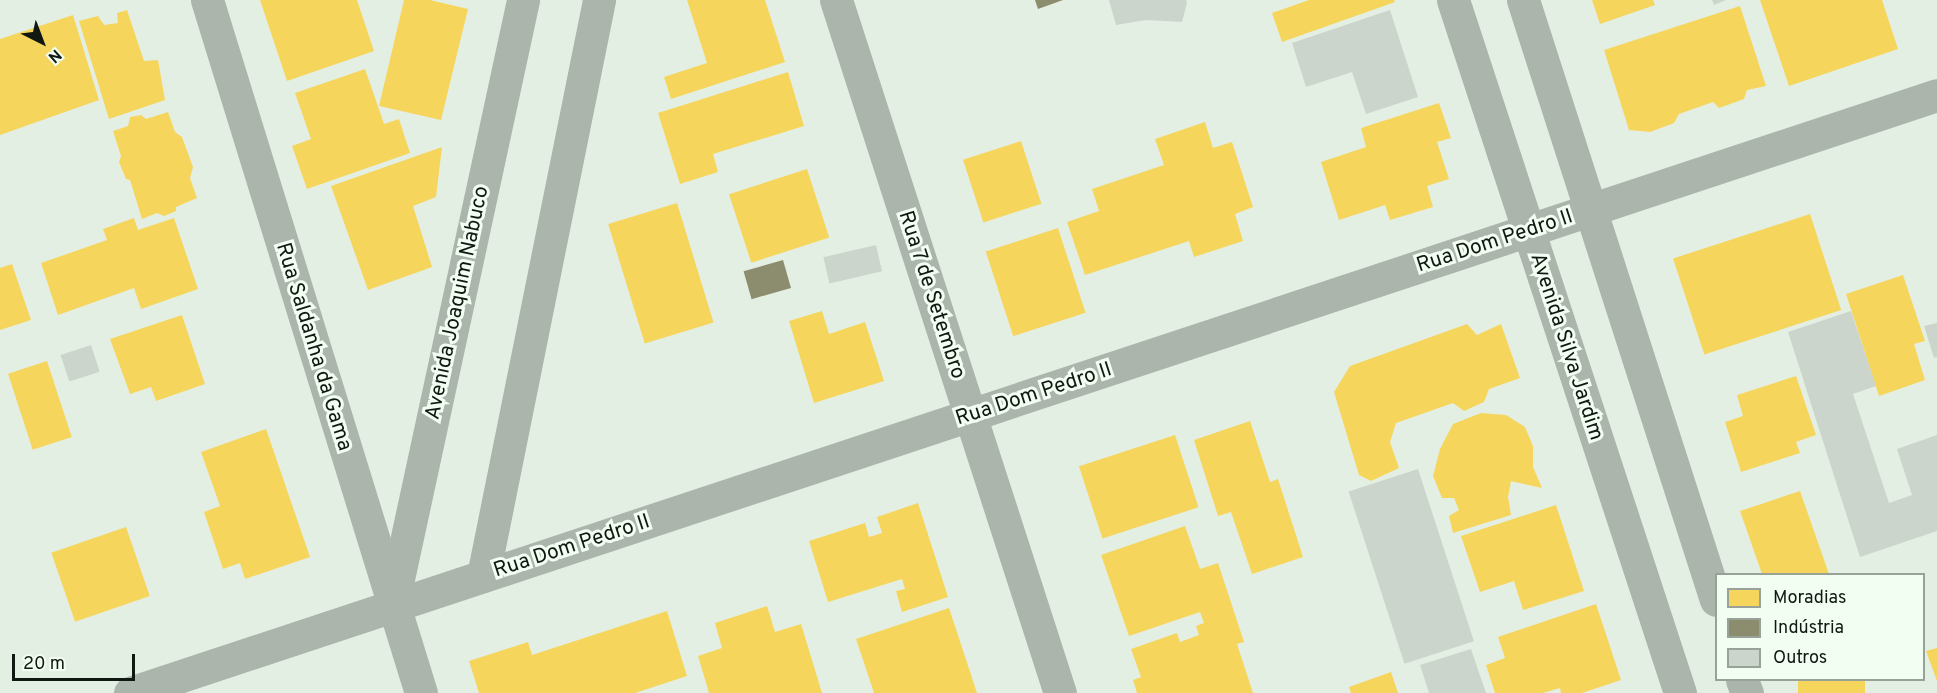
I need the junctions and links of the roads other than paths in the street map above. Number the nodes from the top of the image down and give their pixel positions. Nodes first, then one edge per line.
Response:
1 (207, 0) edge
2 (523, 0) edge
3 (599, 0) edge
4 (836, 0) edge
5 (1453, 0) edge
6 (1523, 0) edge
7 (1937, 95) edge
8 (1590, 211) junction
9 (1529, 231) junction
10 (970, 416) junction
11 (483, 576) junction
12 (1715, 597) edge
13 (393, 606) junction
14 (130, 693) edge
15 (421, 693) edge
16 (1060, 693) edge
17 (1680, 693) edge

1 - 13 street, Rua Saldanha da Gama
2 - 13 street, Avenida Joaquim Nabuco
3 - 11 street
4 - 10 street, Rua 7 de Setembro
5 - 9 street, Avenida Silva Jardim
6 - 8 street
7 - 8 street, Rua Dom Pedro II
8 - 9 street, Rua Dom Pedro II
8 - 12 street
9 - 10 street, Rua Dom Pedro II
9 - 17 street, Avenida Silva Jardim
10 - 11 street, Rua Dom Pedro II
10 - 16 street, Rua 7 de Setembro
11 - 13 street, Rua Dom Pedro II
13 - 14 street, Rua Dom Pedro II
13 - 15 street, Rua Saldanha da Gama

